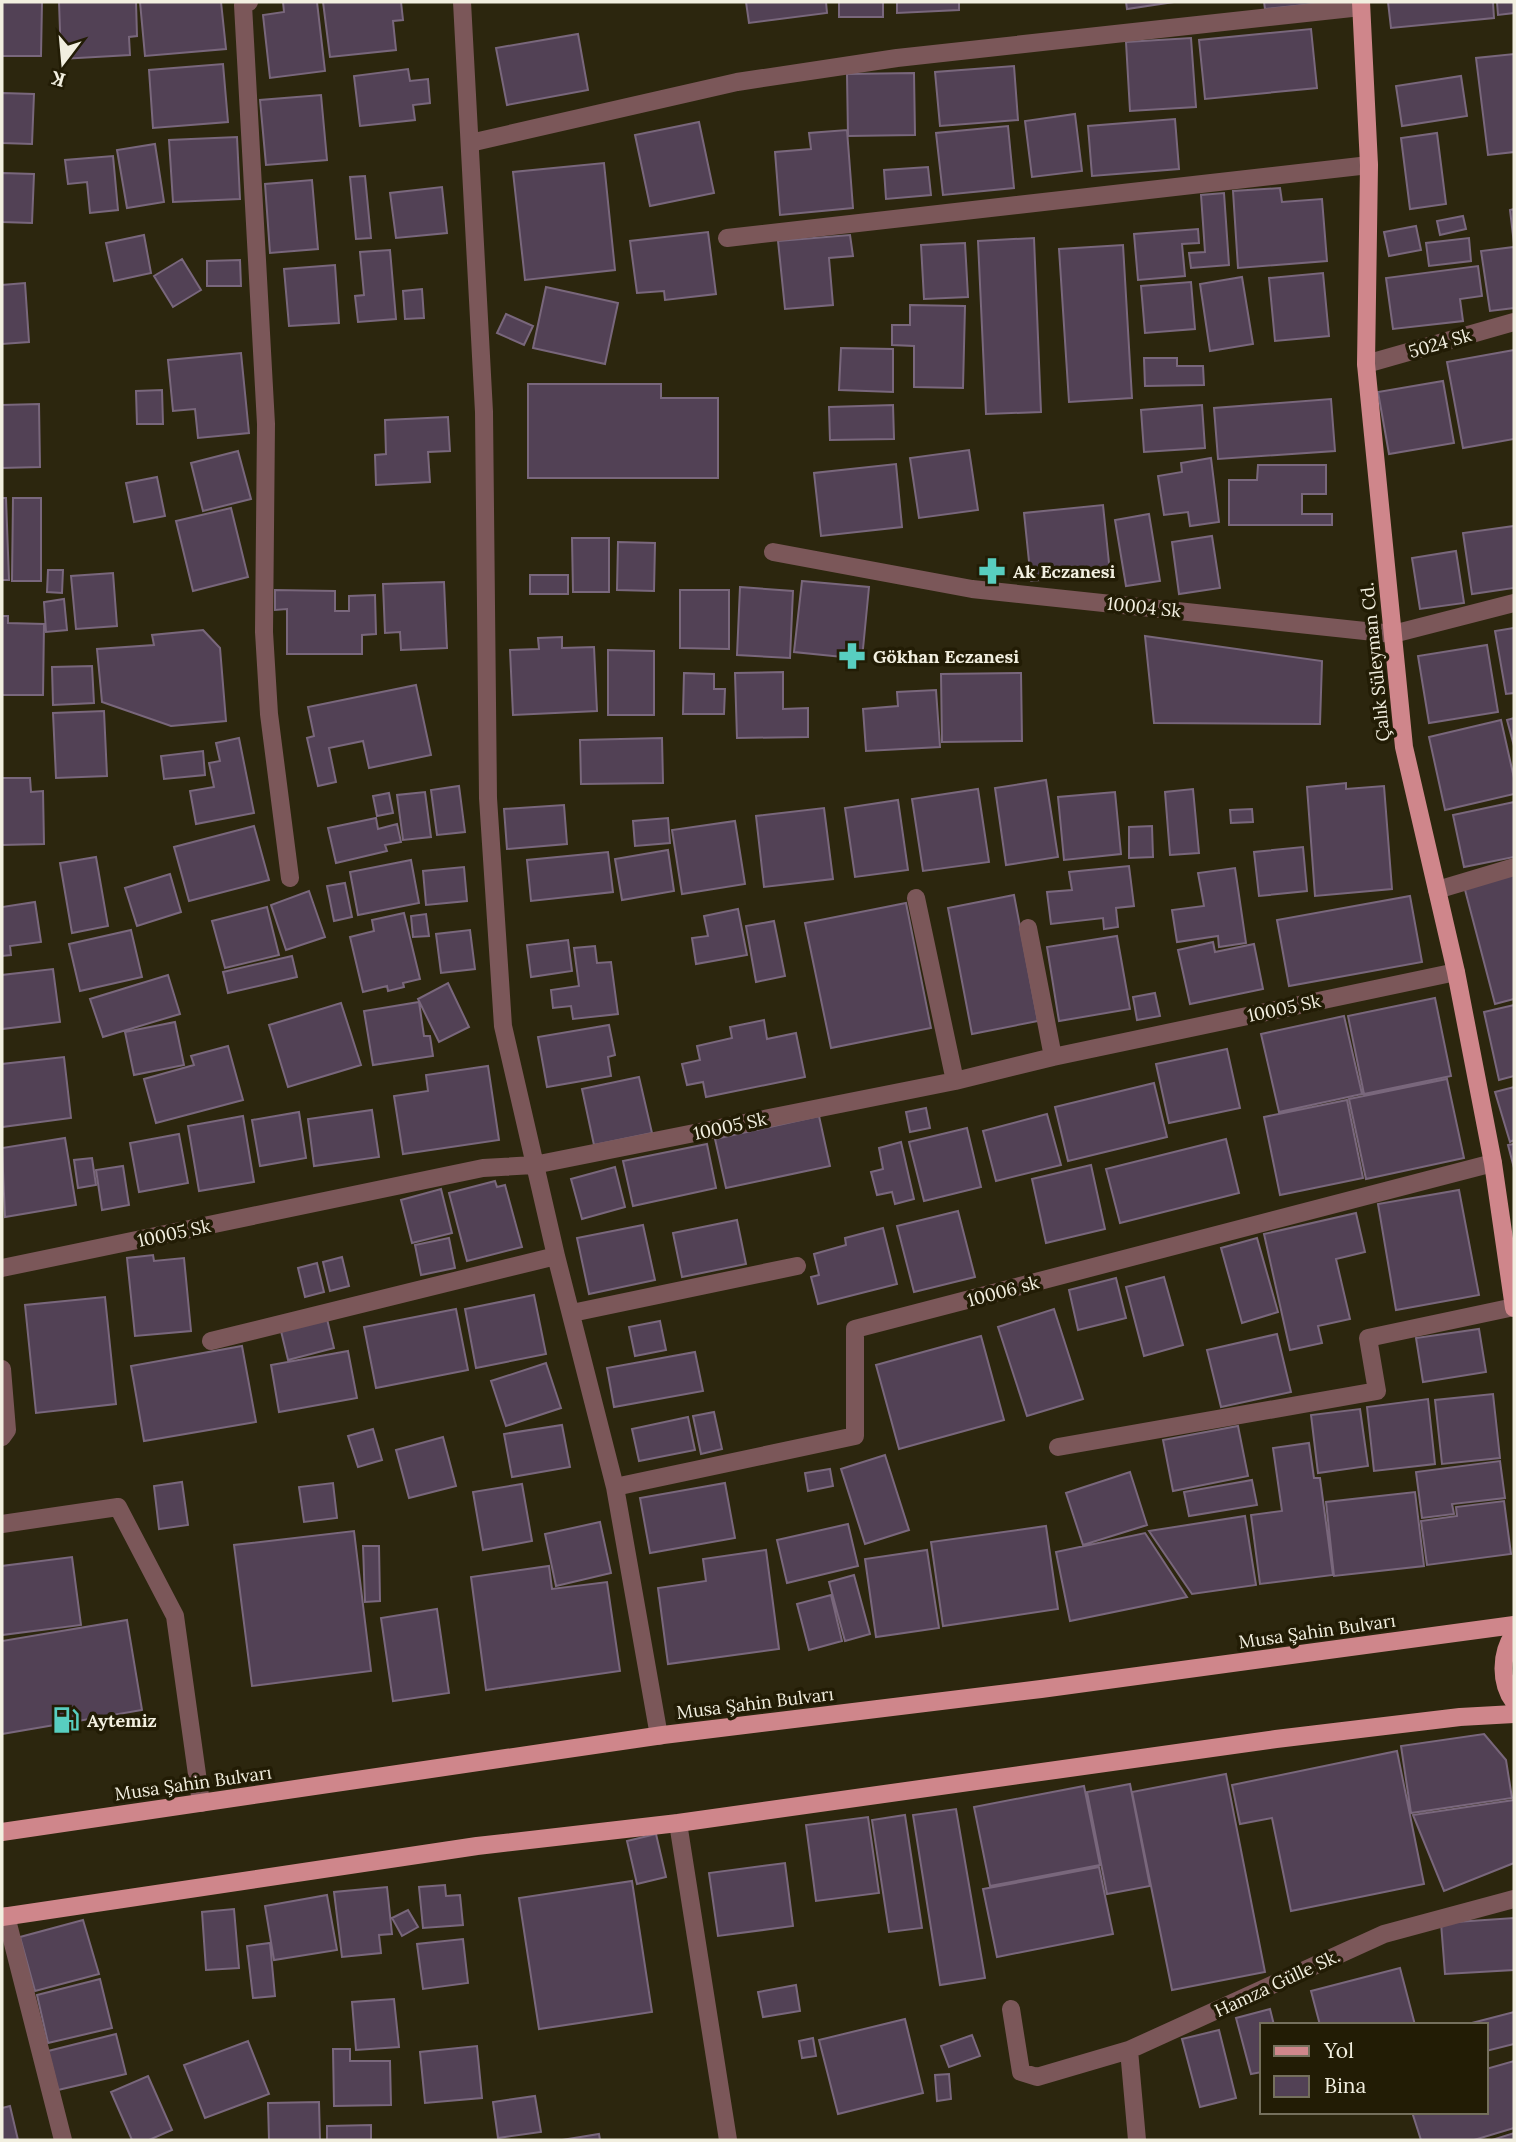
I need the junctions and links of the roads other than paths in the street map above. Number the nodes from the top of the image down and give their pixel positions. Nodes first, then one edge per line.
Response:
1 (248, 2) edge
2 (462, 2) edge
3 (1361, 4) edge
4 (470, 143) junction
5 (1369, 165) junction
6 (727, 238) dead end
7 (1514, 322) edge
8 (1366, 363) junction
9 (773, 552) dead end
10 (1514, 603) edge
11 (1393, 634) junction
12 (1514, 867) edge
13 (290, 878) dead end
14 (1437, 890) junction
15 (916, 898) dead end
16 (1028, 928) dead end
17 (1456, 972) junction
18 (1053, 1057) junction
19 (955, 1081) junction
20 (1493, 1163) junction
21 (534, 1166) junction
22 (1508, 1214) edge
23 (556, 1256) junction
24 (797, 1266) dead end
25 (2, 1268) edge
26 (1514, 1299) edge
27 (572, 1313) junction
28 (211, 1341) dead end
29 (2, 1369) edge
30 (2, 1437) edge
31 (1058, 1447) dead end
32 (615, 1487) junction
33 (2, 1524) edge
34 (1514, 1625) edge
35 (1514, 1634) edge
36 (1514, 1702) edge
37 (1514, 1714) edge
38 (659, 1736) junction
39 (201, 1803) junction
40 (678, 1823) junction
41 (2, 1832) edge
42 (1514, 1899) edge
43 (4, 1916) edge
44 (1011, 2009) dead end
45 (1129, 2050) junction
46 (63, 2140) edge
47 (728, 2140) edge
48 (1137, 2140) edge

1 - 13 street
2 - 4 street
3 - 4 street
3 - 5 main road, Çalık Süleyman Cd.
4 - 21 street
5 - 6 street
5 - 8 main road, Çalık Süleyman Cd.
7 - 8 street, 5024 Sk
8 - 11 main road, Çalık Süleyman Cd.
9 - 11 street, 10004 Sk
10 - 11 street, 10004 Sk
11 - 14 main road, Çalık Süleyman Cd.
12 - 14 street
14 - 17 main road, Çalık Süleyman Cd.
15 - 19 street
16 - 18 street
17 - 18 street, 10005 Sk
17 - 20 main road, Çalık Süleyman Cd.
18 - 19 street, 10005 Sk
19 - 21 street, 10005 Sk
20 - 22 main road, Çalık Süleyman Cd.
20 - 32 street, 10006 sk
21 - 23 street
21 - 25 street, 10005 Sk
22 - 26 main road, Çalık Süleyman Cd.
23 - 27 street
23 - 28 street
24 - 27 street
26 - 31 street
27 - 32 street
29 - 30 street
32 - 38 street
33 - 39 street
34 - 38 main road, Musa Şahin Bulvarı
35 - 36 main road
37 - 40 main road
38 - 39 main road, Musa Şahin Bulvarı
39 - 41 main road, Musa Şahin Bulvarı
40 - 43 main road
40 - 47 street
42 - 45 street, Hamza Gülle Sk.
43 - 46 street
44 - 45 street, Hamza Gülle Sk.
45 - 48 street

